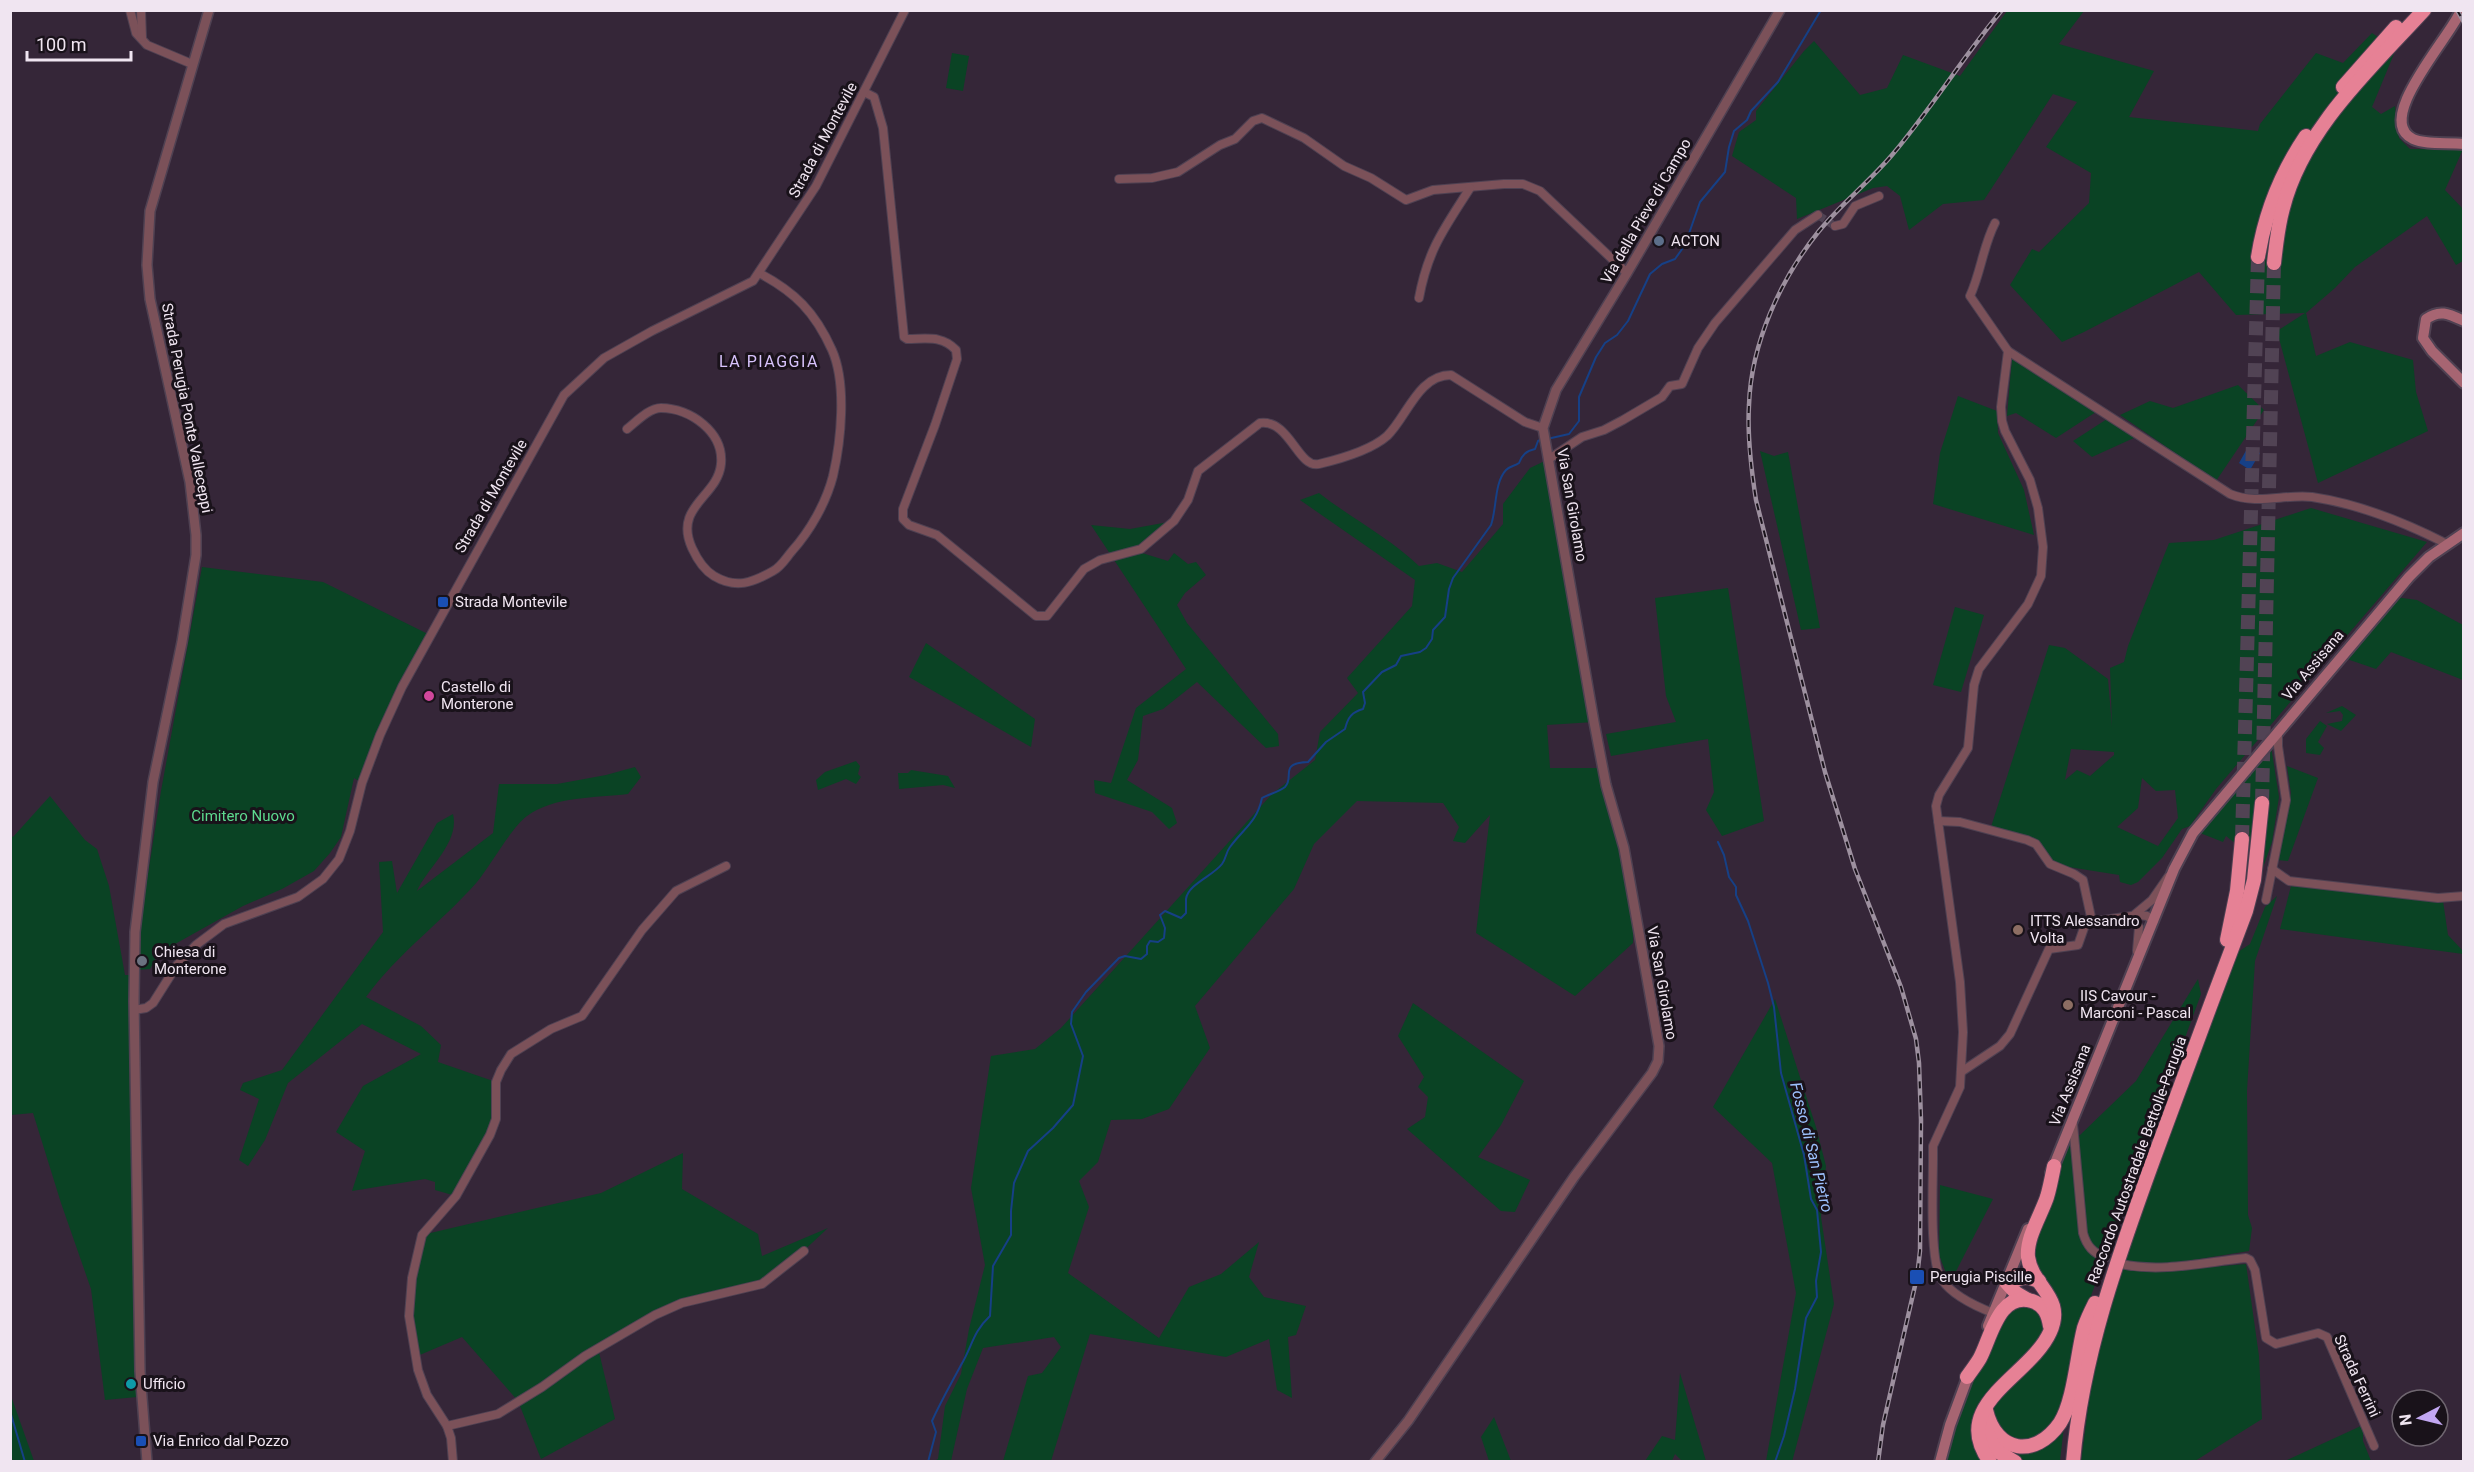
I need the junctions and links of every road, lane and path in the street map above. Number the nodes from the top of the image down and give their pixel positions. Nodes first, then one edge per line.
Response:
1 (130, 10) edge
2 (141, 10) edge
3 (208, 10) edge
4 (905, 10) edge
5 (1780, 10) edge
6 (2412, 10) edge
7 (2424, 10) edge
8 (2461, 10) edge
9 (142, 38) junction
10 (192, 64) junction
11 (2363, 69) junction
12 (864, 92) junction
13 (2463, 144) edge
14 (1119, 179) dead end
15 (1470, 188) junction
16 (1880, 196) dead end
17 (1818, 215) dead end
18 (1995, 223) dead end
19 (1835, 226) dead end
20 (2258, 257) tunnel mouth
21 (2274, 262) tunnel mouth
22 (759, 273) junction
23 (1627, 273) junction
24 (1419, 298) dead end
25 (2463, 321) edge
26 (2008, 351) junction
27 (2463, 383) edge
28 (1543, 428) junction
29 (627, 429) dead end
30 (1549, 455) junction
31 (2463, 533) edge
32 (2447, 544) junction
33 (2278, 730) junction
34 (2262, 803) tunnel mouth
35 (1938, 821) junction
36 (2242, 839) tunnel mouth
37 (726, 866) dead end
38 (2174, 869) junction
39 (2272, 869) junction
40 (2463, 896) edge
41 (2266, 900) dead end
42 (2130, 916) junction
43 (2094, 921) junction
44 (2153, 923) junction
45 (2131, 975) junction
46 (134, 1010) junction
47 (2203, 1014) junction
48 (1961, 1072) junction
49 (2073, 1117) junction
50 (2157, 1141) junction
51 (2054, 1166) junction
52 (804, 1251) dead end
53 (2105, 1258) dead end
54 (2121, 1264) dead end
55 (2039, 1281) junction
56 (2006, 1282) junction
57 (2028, 1300) junction
58 (2095, 1303) junction
59 (1993, 1313) junction
60 (2050, 1332) junction
61 (1967, 1377) junction
62 (1988, 1406) junction
63 (2080, 1410) junction
64 (447, 1426) junction
65 (2374, 1446) dead end
66 (452, 1460) edge
67 (147, 1461) edge
68 (1375, 1461) edge
69 (1940, 1461) edge
70 (1990, 1461) edge
71 (2015, 1461) edge
72 (2065, 1461) edge
73 (2073, 1461) edge
74 (2078, 1461) edge

1 - 9 street
2 - 9 street
3 - 10 street, Strada Perugia Ponte Valleceppi
4 - 12 street, Strada di Montevile
5 - 23 street, Via della Pieve di Campo
6 - 11 highway
7 - 11 highway
8 - 13 main road
9 - 10 street
10 - 46 street, Strada Perugia Ponte Valleceppi
11 - 20 highway
11 - 21 highway
12 - 22 street, Strada di Montevile
12 - 28 street
14 - 15 street
15 - 23 street
15 - 24 street
16 - 19 street
17 - 30 street
18 - 26 street
22 - 29 street
22 - 46 street, Strada di Montevile
23 - 28 street, Via della Pieve di Campo
25 - 27 main road
26 - 32 street
26 - 35 street
28 - 30 street, Via San Girolamo
30 - 68 street, Via San Girolamo
31 - 32 main road, Via Assisana
32 - 33 main road, Via Assisana
33 - 38 main road, Via Assisana
33 - 39 street
34 - 47 highway
35 - 43 street
35 - 48 street
36 - 47 highway
37 - 64 street
38 - 42 street
38 - 44 main road, Via Assisana
39 - 40 street
39 - 41 street
42 - 43 street
42 - 44 street
42 - 45 street
43 - 48 street
44 - 45 main road, Via Assisana
45 - 49 main road, Via Assisana
46 - 67 street
47 - 50 highway
48 - 59 street
49 - 51 main road, Via Assisana
49 - 53 street
50 - 58 highway
50 - 63 highway, Raccordo Autostradale Bettolle-Perugia
51 - 55 highway
51 - 56 main road, Via Assisana
52 - 64 street
54 - 65 street, Strada Ferrini
55 - 56 highway
55 - 60 highway
56 - 57 highway
56 - 59 main road, Via Assisana
57 - 60 highway
57 - 61 highway
58 - 62 highway
58 - 72 highway
59 - 61 main road, Via Assisana
60 - 62 highway
61 - 69 main road, Via Assisana
62 - 70 highway
62 - 71 highway
63 - 73 highway, Raccordo Autostradale Bettolle-Perugia
63 - 74 highway
64 - 66 street

